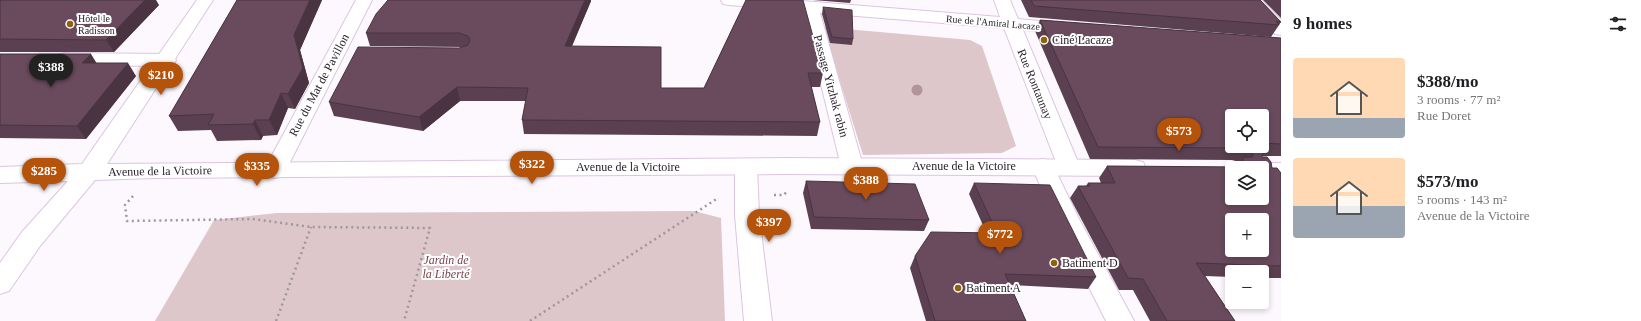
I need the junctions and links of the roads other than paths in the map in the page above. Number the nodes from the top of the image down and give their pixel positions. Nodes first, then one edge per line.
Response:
1 (205, 0) edge
2 (364, 0) edge
3 (729, 0) edge
4 (1002, 0) edge
5 (1251, 0) edge
6 (810, 7) junction
7 (1011, 24) junction
8 (1079, 29) edge
9 (1281, 30) edge
10 (46, 59) edge
11 (167, 60) junction
12 (852, 166) junction
13 (746, 167) junction
14 (1043, 167) junction
15 (1069, 167) junction
16 (1155, 168) edge
17 (275, 170) junction
18 (1269, 171) edge
19 (1281, 171) edge
20 (88, 173) junction
21 (0, 175) edge
22 (0, 283) edge
23 (758, 321) edge
24 (1120, 321) edge

1 - 11 street
2 - 17 street, Rue du Mat de Pavillon
3 - 6 street, Rue de l'Amiral Lacaze
4 - 7 street, Rue Rontaunay
5 - 9 street
6 - 7 street, Rue de l'Amiral Lacaze
6 - 12 street, Passage Yitzhak rabin
7 - 8 street, Rue de l'Amiral Lacaze
7 - 15 street, Rue Rontaunay
10 - 11 street
11 - 20 street
12 - 13 street, Avenue de la Victoire
12 - 14 street, Avenue de la Victoire
13 - 17 street, Avenue de la Victoire
13 - 23 street
14 - 15 street, Avenue de la Victoire
14 - 24 street
15 - 16 street, Avenue de la Victoire
17 - 20 street, Avenue de la Victoire
18 - 19 street
20 - 21 street, Avenue de la Victoire
20 - 22 street

